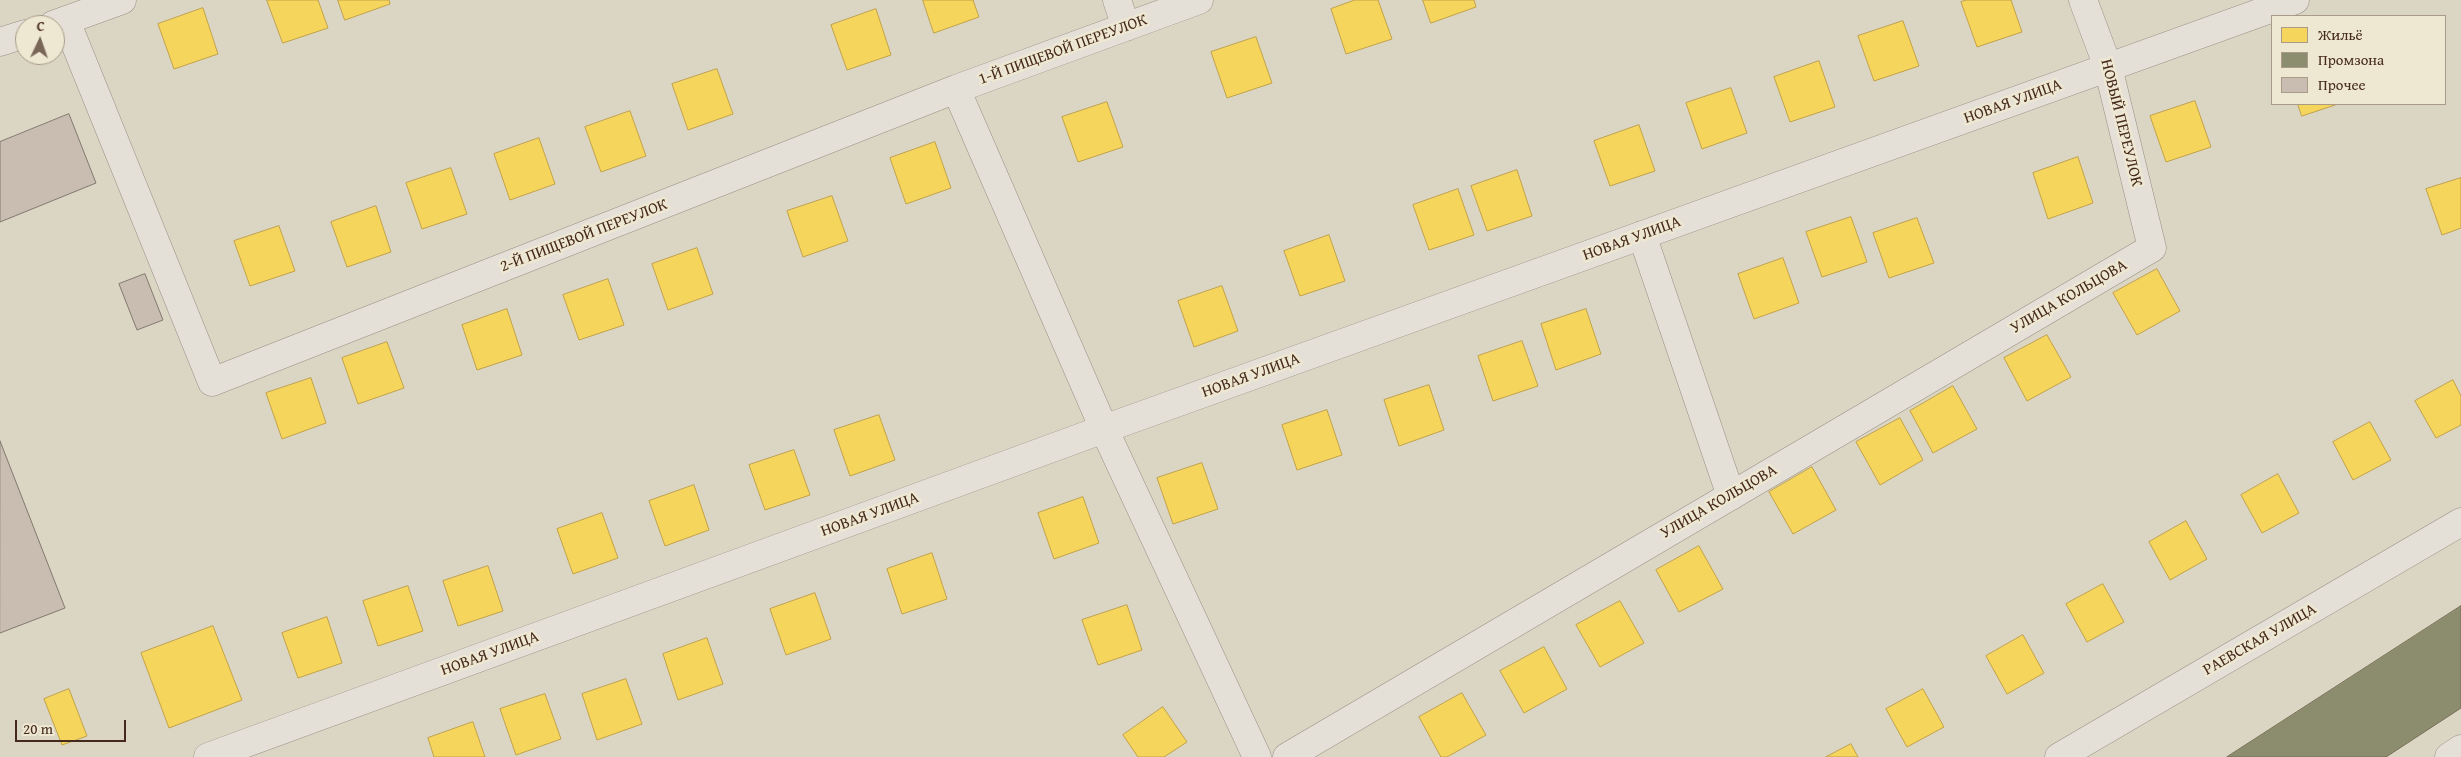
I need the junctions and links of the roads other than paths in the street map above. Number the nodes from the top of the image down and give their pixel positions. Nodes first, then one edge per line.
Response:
1 (122, 0) edge
2 (1117, 0) edge
3 (1199, 0) edge
4 (2083, 0) edge
5 (2295, 0) edge
6 (65, 21) edge
7 (1126, 26) junction
8 (15, 37) edge
9 (65, 37) edge
10 (0, 42) edge
11 (2108, 67) junction
12 (956, 89) junction
13 (1642, 236) junction
14 (2152, 248) joint
15 (1104, 429) junction
16 (1731, 496) junction
17 (2461, 522) edge
18 (2461, 749) edge
19 (208, 757) edge
20 (1257, 757) edge
21 (1287, 757) edge
22 (2059, 757) edge
23 (2449, 757) edge

1 - 6 street
2 - 7 street
3 - 7 street, 1-Й ПИЩЕВОЙ ПЕРЕУЛОК
4 - 11 street, НОВЫЙ ПЕРЕУЛОК
5 - 11 street, НОВАЯ УЛИЦА
7 - 12 street, 1-Й ПИЩЕВОЙ ПЕРЕУЛОК
8 - 10 street
9 - 12 street, 2-Й ПИЩЕВОЙ ПЕРЕУЛОК
11 - 13 street, НОВАЯ УЛИЦА
11 - 14 street, НОВЫЙ ПЕРЕУЛОК
12 - 15 street
13 - 15 street, НОВАЯ УЛИЦА
13 - 16 street
14 - 16 street, УЛИЦА КОЛЬЦОВА
15 - 19 street, НОВАЯ УЛИЦА
15 - 20 street
16 - 21 street, УЛИЦА КОЛЬЦОВА
17 - 22 street, РАЕВСКАЯ УЛИЦА
18 - 23 street

